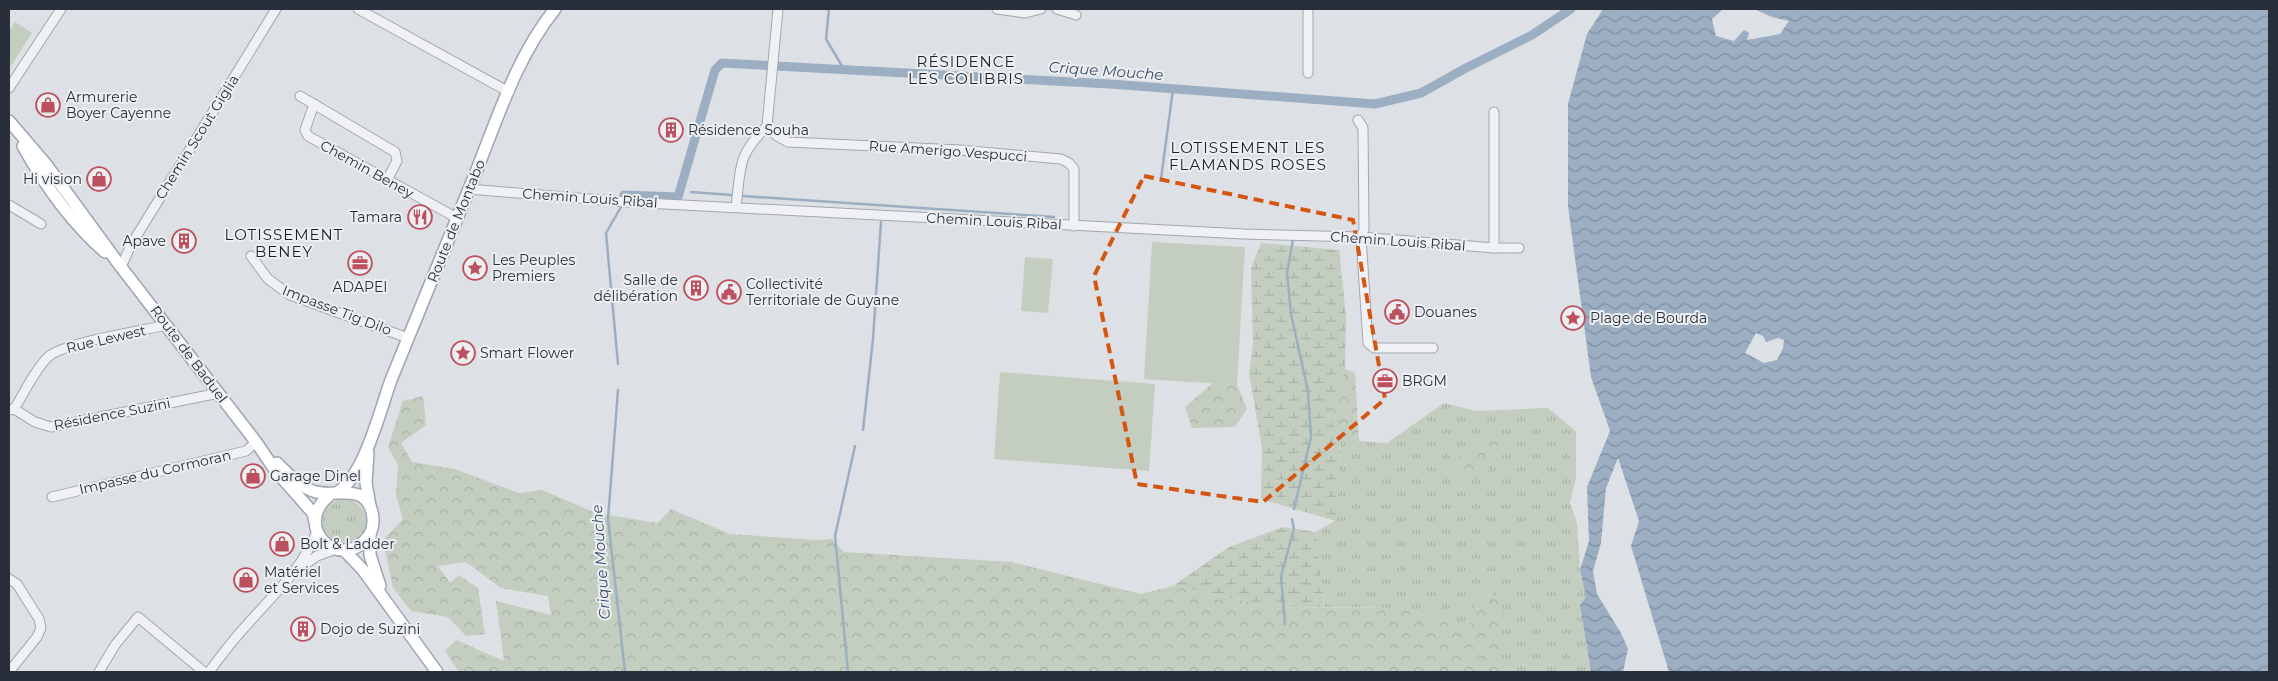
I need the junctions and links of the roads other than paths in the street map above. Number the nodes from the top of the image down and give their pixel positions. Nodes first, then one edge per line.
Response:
1 (61, 9) edge
2 (276, 9) edge
3 (358, 9) edge
4 (555, 9) edge
5 (770, 9) edge
6 (778, 9) edge
7 (997, 9) edge
8 (1041, 9) edge
9 (1057, 9) edge
10 (1308, 9) edge
11 (1076, 15) dead end
12 (1308, 72) dead end
13 (9, 88) edge
14 (509, 92) junction
15 (300, 96) dead end
16 (314, 104) junction
17 (1494, 112) dead end
18 (1358, 120) dead end
19 (11, 124) edge
20 (768, 126) junction
21 (387, 180) junction
22 (470, 189) junction
23 (9, 204) edge
24 (736, 206) junction
25 (457, 218) junction
26 (41, 224) dead end
27 (1074, 226) junction
28 (1361, 237) junction
29 (1494, 248) junction
30 (1519, 248) dead end
31 (251, 256) dead end
32 (121, 266) junction
33 (167, 325) junction
34 (408, 338) junction
35 (1433, 348) dead end
36 (219, 393) junction
37 (11, 410) edge
38 (370, 439) junction
39 (256, 442) junction
40 (335, 493) junction
41 (52, 497) dead end
42 (371, 508) junction
43 (316, 526) junction
44 (370, 534) junction
45 (340, 550) junction
46 (295, 572) junction
47 (9, 579) edge
48 (385, 600) junction
49 (9, 672) edge
50 (99, 672) edge
51 (204, 672) edge
52 (209, 672) edge
53 (437, 672) edge

1 - 13 street
2 - 32 street, Chemin Scout Giglia
3 - 14 street
4 - 14 main road, Route de Montabo
5 - 6 street
6 - 20 street
7 - 8 street
9 - 11 street
10 - 12 street
14 - 22 main road, Route de Montabo
15 - 16 street
16 - 21 street
16 - 21 street, Chemin Beney
17 - 29 street
18 - 28 street
19 - 32 main road, Route de Baduel
20 - 24 street
20 - 27 street, Rue Amerigo Vespucci
21 - 25 street, Chemin Beney
22 - 24 street, Chemin Louis Ribal
22 - 25 main road, Route de Montabo
23 - 26 street
24 - 27 street, Chemin Louis Ribal
25 - 34 main road, Route de Montabo
27 - 28 street, Chemin Louis Ribal
28 - 29 street, Chemin Louis Ribal
28 - 35 street
29 - 30 street, Chemin Louis Ribal
31 - 34 street, Impasse Tig Dilo
32 - 33 main road, Route de Baduel
33 - 36 main road, Route de Baduel
33 - 37 street, Rue Lewest
34 - 38 main road, Route de Montabo
36 - 37 street, Résidence Suzini
36 - 39 main road, Route de Baduel
38 - 40 main road, Route de Montabo
38 - 42 main road, Route de Montabo
39 - 40 main road, Route de Baduel
39 - 41 street, Impasse du Cormoran
39 - 43 main road, Route de Baduel
40 - 42 main road
40 - 43 main road
42 - 44 main road
43 - 45 main road
43 - 46 street
44 - 45 main road
44 - 48 main road
45 - 46 street
45 - 48 main road
46 - 52 street
47 - 49 street
48 - 53 main road
50 - 51 street

